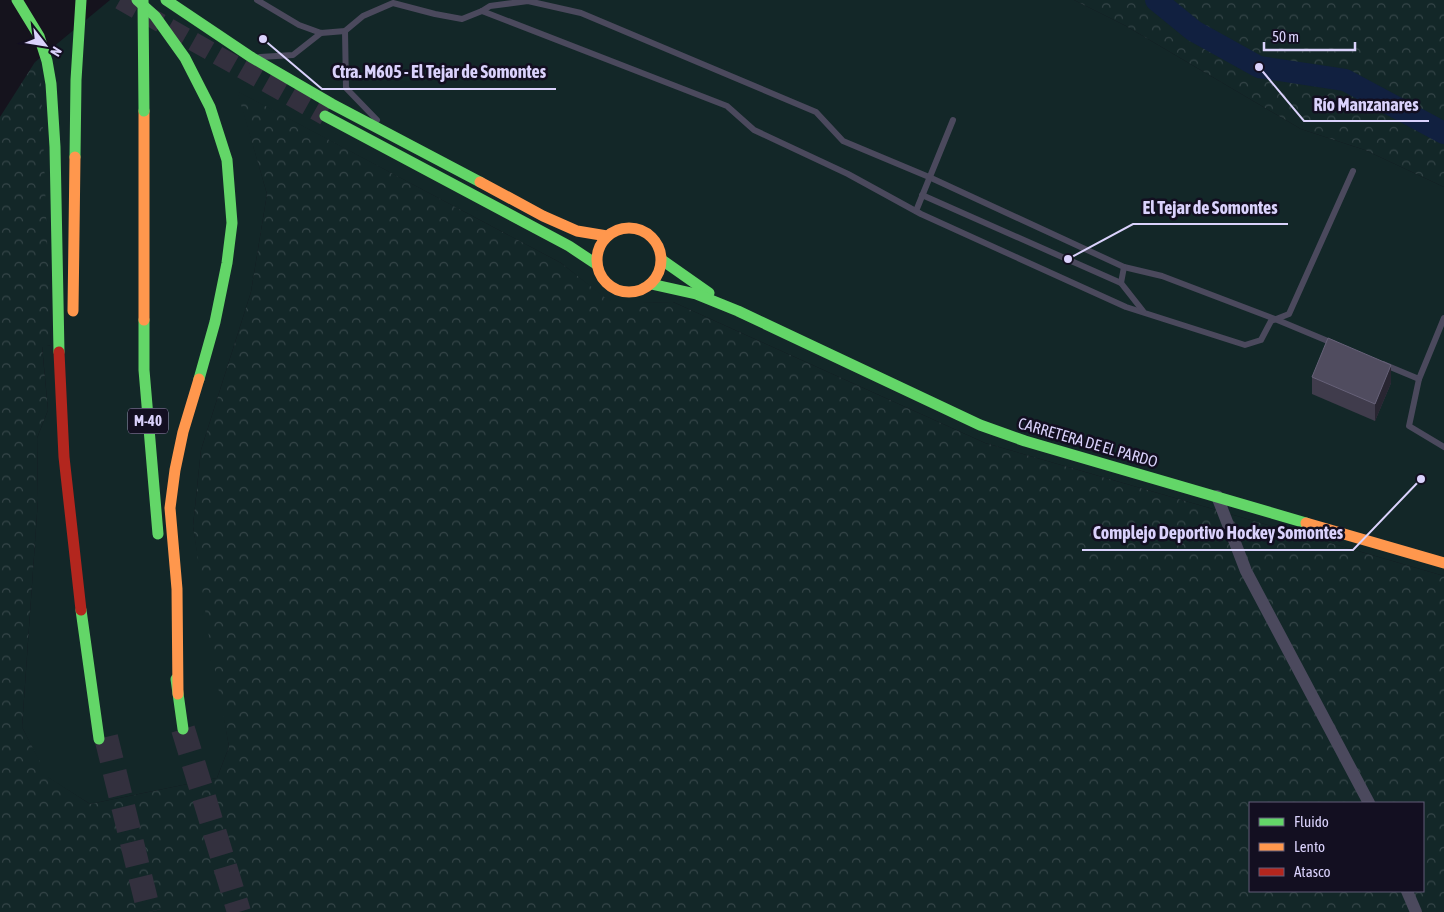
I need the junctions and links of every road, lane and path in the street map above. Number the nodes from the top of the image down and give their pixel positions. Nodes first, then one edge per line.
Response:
1 (17, 0) edge
2 (81, 0) edge
3 (137, 0) edge
4 (144, 0) edge
5 (166, 0) edge
6 (257, 0) edge
7 (482, 11) junction
8 (346, 31) junction
9 (321, 33) junction
10 (251, 57) junction
11 (325, 116) tunnel mouth
12 (953, 120) dead end
13 (390, 134) junction
14 (1353, 171) dead end
15 (929, 177) junction
16 (922, 195) junction
17 (916, 211) junction
18 (607, 236) junction
19 (662, 260) junction
20 (596, 264) junction
21 (1124, 267) junction
22 (1120, 283) junction
23 (651, 284) junction
24 (738, 311) junction
25 (1144, 312) junction
26 (73, 318) dead end
27 (1444, 318) edge
28 (1276, 319) junction
29 (1338, 345) edge
30 (1374, 360) edge
31 (1419, 379) junction
32 (1444, 447) edge
33 (1217, 496) junction
34 (159, 548) dead end
35 (1444, 563) edge
36 (88, 573) dead end
37 (166, 597) dead end
38 (178, 694) junction
39 (183, 729) tunnel mouth
40 (1368, 802) edge
41 (1407, 892) edge
42 (1416, 912) edge

1 - 36 main road
2 - 26 main road
3 - 38 main road
4 - 34 main road, M-40, bridge
5 - 10 main road
6 - 9 lane
7 - 8 lane
7 - 15 lane
7 - 17 lane
8 - 9 lane
8 - 13 lane
9 - 10 lane
10 - 13 main road
11 - 20 main road
12 - 15 lane
13 - 18 main road
14 - 28 lane
15 - 16 lane
15 - 21 lane
16 - 17 lane
16 - 22 lane
17 - 25 lane
18 - 19 main road
18 - 20 main road
19 - 23 main road
19 - 24 main road, CARRETERA DE EL PARDO
20 - 23 main road
21 - 22 lane
21 - 28 lane
22 - 25 lane
23 - 24 main road, CARRETERA DE EL PARDO
24 - 33 main road, CARRETERA DE EL PARDO
25 - 28 lane
27 - 31 lane
28 - 29 lane
30 - 31 lane
31 - 32 lane
33 - 35 main road, CARRETERA DE EL PARDO
33 - 40 street
37 - 38 main road
38 - 39 main road
41 - 42 street

